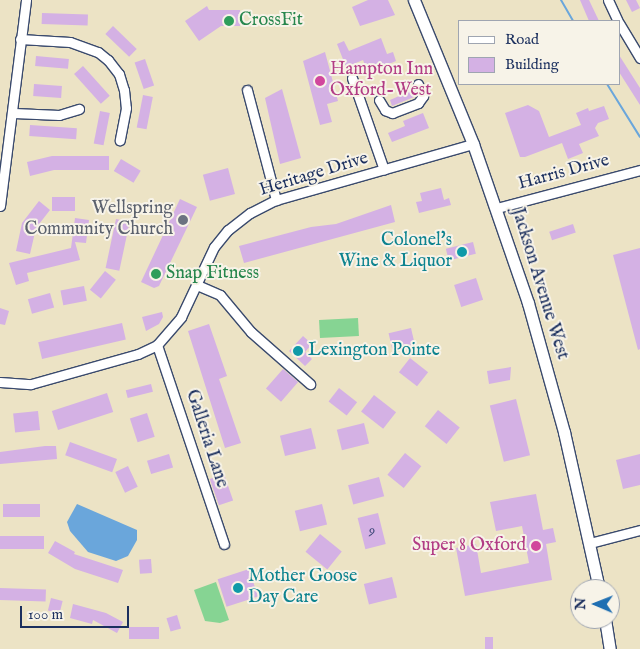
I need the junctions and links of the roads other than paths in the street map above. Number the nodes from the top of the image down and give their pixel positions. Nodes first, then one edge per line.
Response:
1 (26, 0) edge
2 (414, 0) edge
3 (608, 0) edge
4 (617, 20) edge
5 (620, 25) edge
6 (20, 39) junction
7 (640, 58) edge
8 (352, 78) dead end
9 (418, 84) dead end
10 (247, 90) dead end
11 (379, 100) dead end
12 (80, 109) dead end
13 (14, 113) junction
14 (120, 140) dead end
15 (473, 144) junction
16 (384, 170) junction
17 (640, 170) edge
18 (2, 186) edge
19 (276, 200) junction
20 (0, 206) edge
21 (497, 208) junction
22 (197, 285) junction
23 (157, 345) junction
24 (0, 382) edge
25 (310, 384) dead end
26 (640, 530) edge
27 (590, 543) junction
28 (224, 544) dead end
29 (597, 579) edge
30 (607, 629) edge
31 (610, 649) edge

1 - 6 street
2 - 15 main road, Jackson Avenue West
3 - 4 street
5 - 7 street
6 - 13 street
6 - 14 street
8 - 16 street
9 - 11 street
10 - 19 street
12 - 13 street
13 - 18 street
15 - 16 street, Heritage Drive
15 - 21 main road, Jackson Avenue West
16 - 19 street, Heritage Drive
17 - 21 street, Harris Drive
18 - 20 street
19 - 22 street, Heritage Drive
21 - 27 main road, Jackson Avenue West
22 - 23 street, Heritage Drive
22 - 25 street
23 - 24 street, Heritage Drive
23 - 28 street, Galleria Lane
26 - 27 street
27 - 29 main road, Jackson Avenue West
30 - 31 main road

